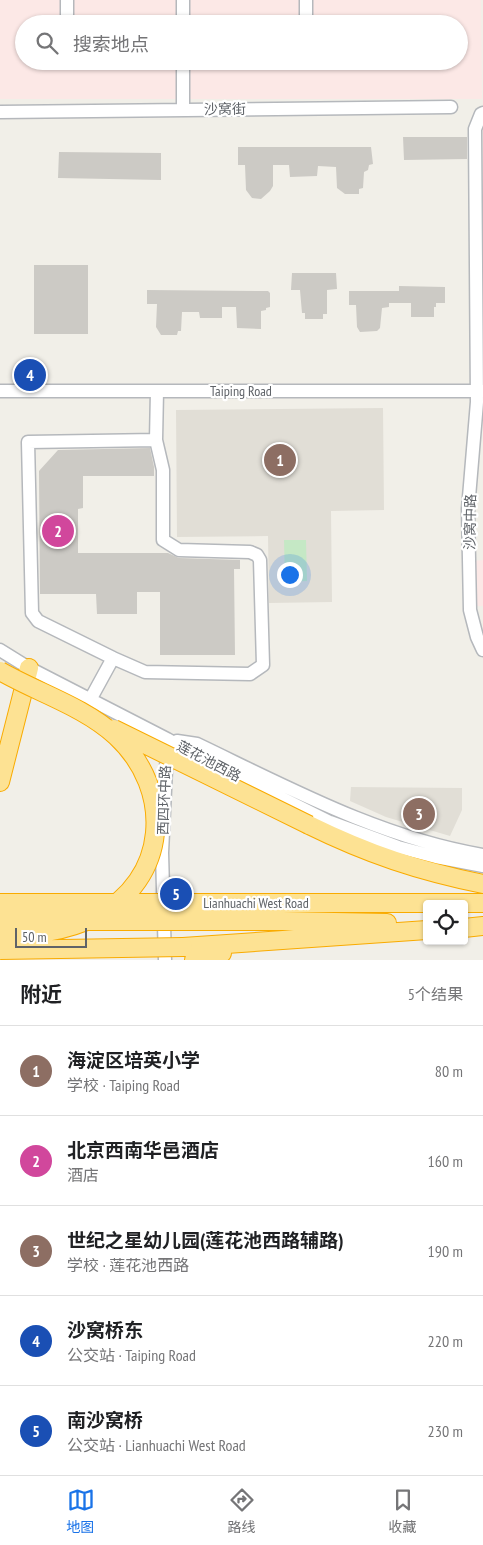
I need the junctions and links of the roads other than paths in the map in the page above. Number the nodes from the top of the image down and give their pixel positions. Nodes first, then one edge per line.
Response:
1 (67, 0) edge
2 (183, 0) edge
3 (306, 0) edge
4 (67, 15) edge
5 (183, 15) edge
6 (306, 15) edge
7 (183, 70) edge
8 (451, 107) dead end
9 (183, 110) junction
10 (0, 112) edge
11 (483, 113) edge
12 (0, 391) edge
13 (157, 391) junction
14 (479, 391) edge
15 (156, 440) junction
16 (0, 650) edge
17 (483, 650) edge
18 (113, 658) junction
19 (29, 668) junction
20 (0, 671) edge
21 (90, 700) junction
22 (96, 720) junction
23 (167, 739) junction
24 (0, 782) edge
25 (483, 855) edge
26 (483, 866) edge
27 (483, 884) edge
28 (0, 903) edge
29 (483, 903) edge
30 (0, 921) edge
31 (423, 924) edge
32 (468, 926) edge
33 (483, 926) edge
34 (423, 930) edge
35 (0, 936) edge
36 (0, 950) edge
37 (188, 954) edge
38 (165, 960) edge

1 - 4 street
2 - 5 street
3 - 6 street
7 - 9 street
8 - 9 street, 沙窝街
9 - 10 street, 沙窝街
11 - 14 street
12 - 13 street, Taiping Road
13 - 14 street, Taiping Road
13 - 15 street
14 - 17 street, 沙窝中路
15 - 18 street
15 - 18 street
16 - 19 street
18 - 21 street
19 - 21 street
19 - 24 highway
20 - 22 highway, bridge
21 - 23 street
22 - 27 highway, bridge
22 - 35 highway, bridge
23 - 25 street, 莲花池西路
23 - 26 street, 莲花池西路
23 - 38 street, 西四环中路
28 - 29 highway, Lianhuachi West Road, bridge
30 - 31 highway, Lianhuachi West Road, bridge
32 - 33 highway
34 - 37 highway
36 - 37 highway, bridge

